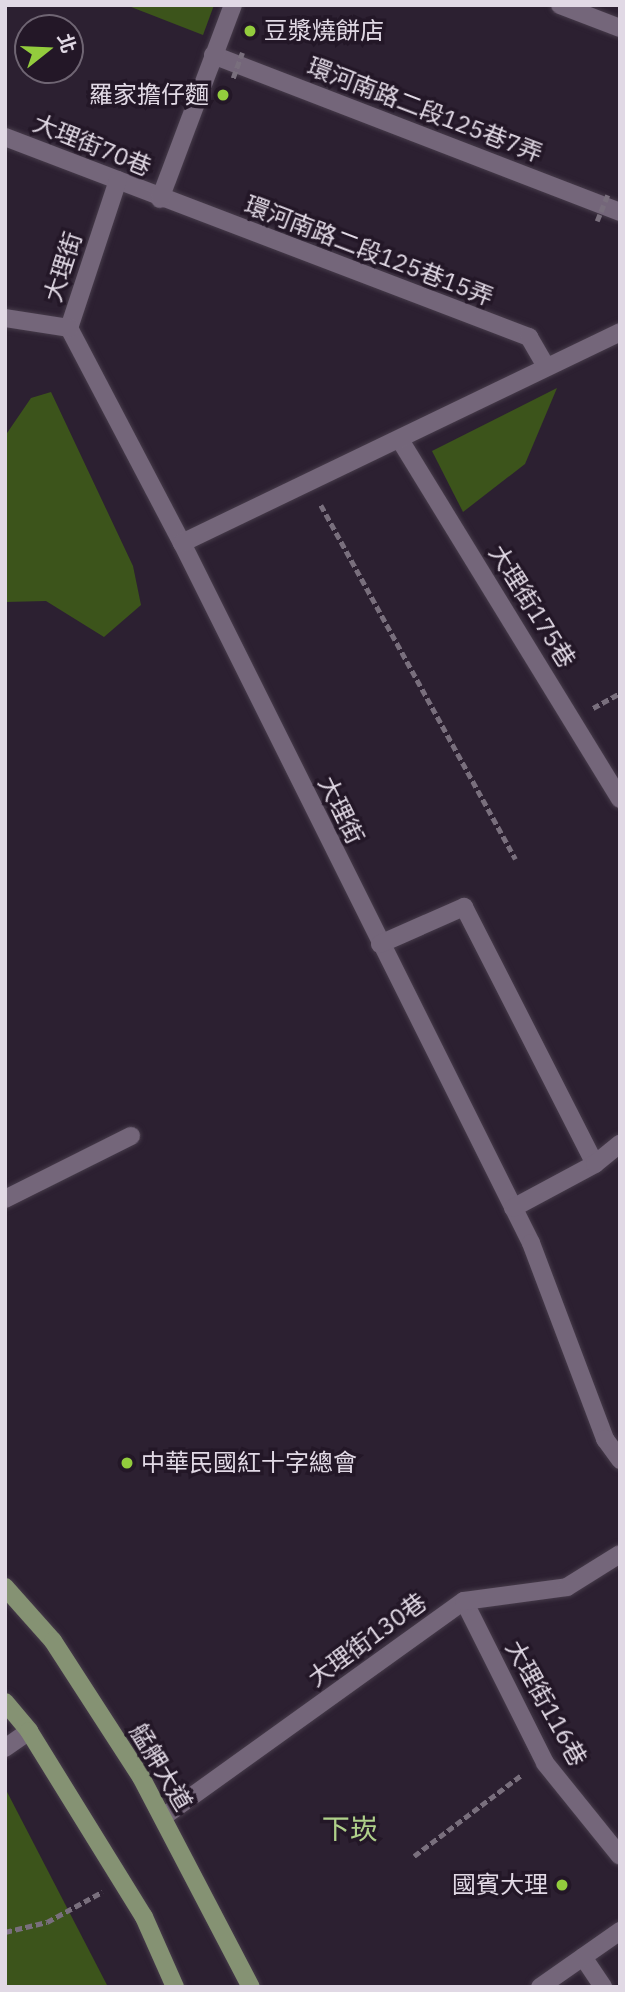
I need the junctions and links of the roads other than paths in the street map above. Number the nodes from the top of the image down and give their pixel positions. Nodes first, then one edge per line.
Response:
1 (233, 5) edge
2 (560, 5) edge
3 (620, 28) edge
4 (213, 55) junction
5 (5, 137) edge
6 (118, 180) junction
7 (160, 199) junction
8 (620, 212) edge
9 (5, 318) edge
10 (69, 328) junction
11 (620, 332) edge
12 (546, 366) junction
13 (400, 440) junction
14 (182, 543) junction
15 (620, 799) edge
16 (380, 944) junction
17 (131, 1136) dead end
18 (620, 1144) edge
19 (596, 1164) junction
20 (5, 1199) edge
21 (513, 1208) junction
22 (613, 1435) edge
23 (620, 1460) edge
24 (620, 1554) edge
25 (5, 1587) edge
26 (464, 1601) junction
27 (5, 1702) edge
28 (29, 1731) junction
29 (5, 1748) edge
30 (163, 1817) junction
31 (620, 1856) edge
32 (620, 1931) edge
33 (583, 1957) junction
34 (176, 1987) edge
35 (251, 1987) edge
36 (540, 1987) edge
37 (603, 1987) edge

1 - 4 street
2 - 3 street
4 - 7 street
4 - 8 street, 環河南路二段125巷7弄
5 - 6 street, 大理街70巷
6 - 7 street, 大理街70巷
6 - 10 street, 大理街
7 - 12 street, 環河南路二段125巷15弄
9 - 10 street
10 - 14 street, 大理街
11 - 12 street
12 - 13 street
13 - 14 street
13 - 15 street, 大理街175巷
14 - 16 street, 大理街
16 - 19 street
16 - 21 street, 大理街
17 - 20 street
18 - 19 street
19 - 21 street
21 - 22 street, 大理街
22 - 23 street, 大理街
24 - 26 street, 大理街130巷
25 - 30 main road, 艋舺大道
26 - 30 street, 大理街130巷
26 - 31 street, 大理街116巷
27 - 28 main road
28 - 29 street
28 - 34 main road
30 - 35 main road, 艋舺大道
32 - 33 street
33 - 36 street
33 - 37 street

